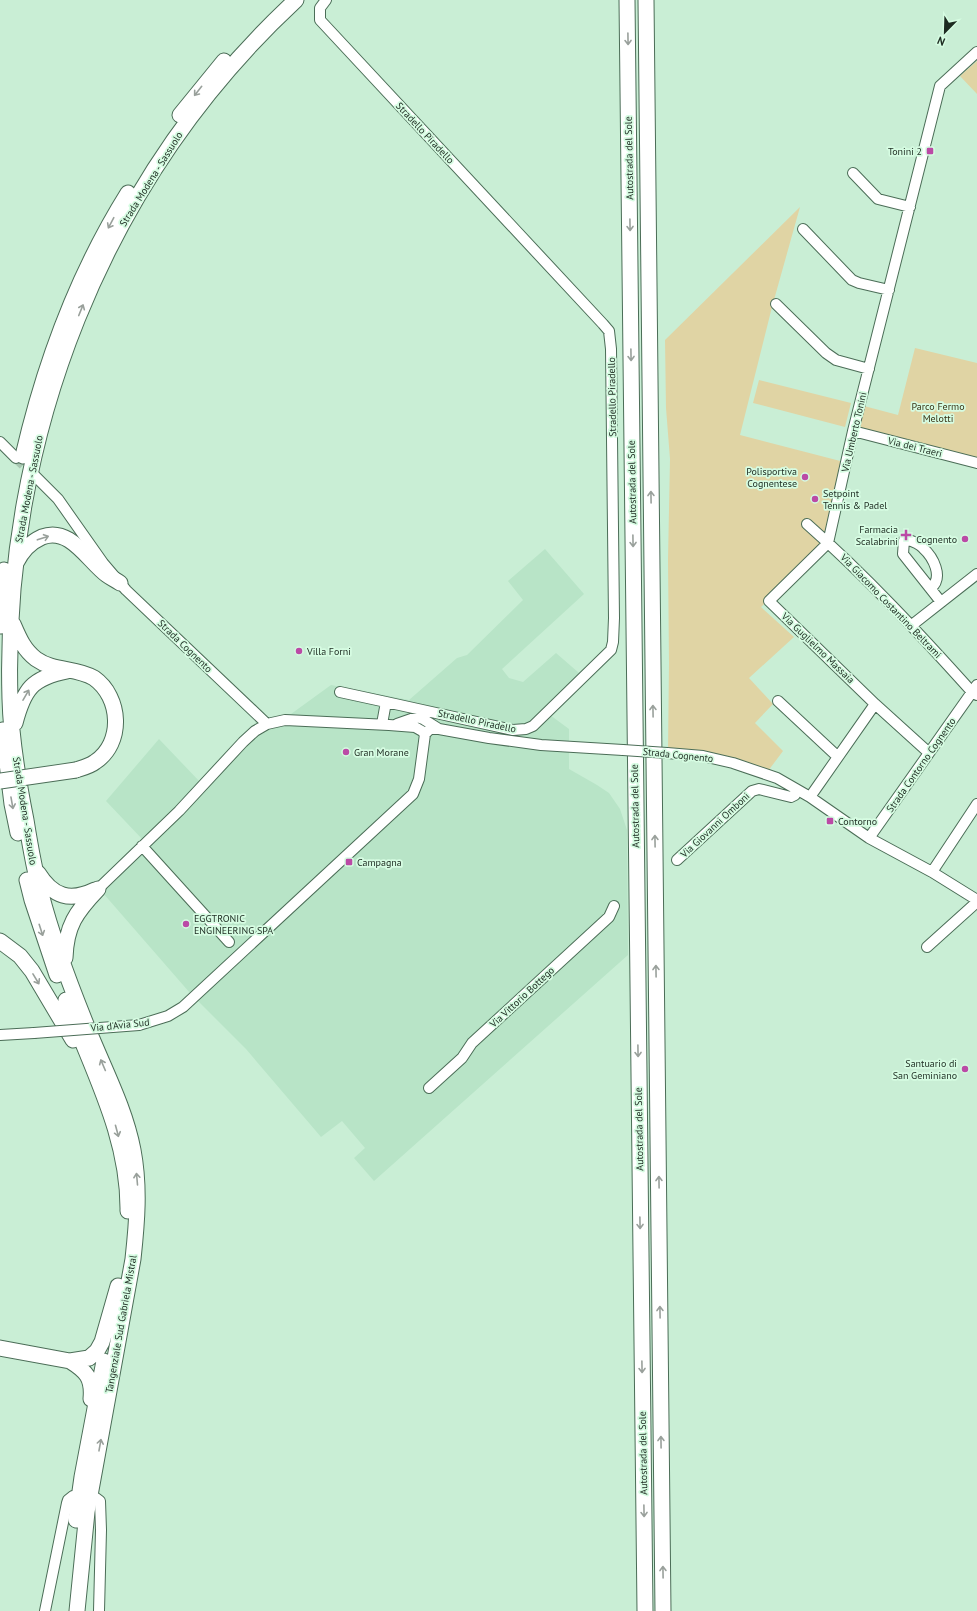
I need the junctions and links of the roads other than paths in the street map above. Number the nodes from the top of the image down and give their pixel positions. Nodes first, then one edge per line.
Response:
1 (280, 0) edge
2 (296, 0) edge
3 (326, 0) edge
4 (627, 0) edge
5 (646, 0) edge
6 (977, 52) edge
7 (853, 172) dead end
8 (910, 207) junction
9 (803, 229) dead end
10 (889, 290) junction
11 (776, 304) dead end
12 (869, 369) junction
13 (853, 431) junction
14 (0, 442) edge
15 (16, 458) tunnel mouth
16 (977, 463) edge
17 (34, 475) tunnel mouth
18 (807, 524) dead end
19 (828, 542) junction
20 (16, 564) junction
21 (977, 574) edge
22 (120, 583) junction
23 (931, 588) junction
24 (941, 602) junction
25 (11, 620) junction
26 (912, 625) junction
27 (68, 670) junction
28 (0, 672) edge
29 (975, 690) edge
30 (340, 692) dead end
31 (0, 695) edge
32 (778, 701) dead end
33 (386, 702) junction
34 (875, 704) junction
35 (267, 724) junction
36 (386, 725) junction
37 (439, 729) junction
38 (13, 731) junction
39 (426, 732) junction
40 (928, 752) junction
41 (838, 757) junction
42 (0, 781) edge
43 (797, 790) junction
44 (812, 794) junction
45 (977, 804) edge
46 (869, 838) junction
47 (142, 846) junction
48 (677, 860) dead end
49 (34, 867) junction
50 (932, 872) junction
51 (98, 889) junction
52 (977, 901) edge
53 (614, 906) dead end
54 (0, 941) edge
55 (229, 942) dead end
56 (927, 947) dead end
57 (65, 969) junction
58 (0, 1035) edge
59 (88, 1043) junction
60 (429, 1088) dead end
61 (104, 1094) junction
62 (118, 1286) junction
63 (0, 1348) edge
64 (70, 1361) junction
65 (82, 1477) junction
66 (73, 1496) dead end
67 (96, 1498) dead end
68 (45, 1611) edge
69 (67, 1611) edge
70 (78, 1611) edge
71 (99, 1611) edge
72 (645, 1611) edge
73 (663, 1611) edge

1 -> 28 highway, Strada Modena - Sassuolo
20 -> 2 highway, Strada Modena - Sassuolo
3 - 33 street, Stradello Piradello
4 -> 72 highway, Autostrada del Sole
73 -> 5 highway, Autostrada del Sole
6 - 8 street, Via Umberto Tonini
7 - 8 street
8 - 10 street, Via Umberto Tonini
9 - 10 street
10 - 12 street, Via Umberto Tonini
11 - 12 street
12 - 13 street, Via Umberto Tonini
13 - 16 street, Via dei Traeri
13 - 19 street, Via Umberto Tonini
14 - 15 street
17 - 22 street, Strada Cognento
18 - 19 street, Via Giacomo Costantino Beltrami
19 - 26 street, Via Giacomo Costantino Beltrami
19 - 34 street, Via Guglielmo Massaia
20 -> 22 highway
20 - 25 highway, Strada Modena - Sassuolo
21 - 24 street
22 - 35 street, Strada Cognento
23 - 23 street
23 - 24 street
24 - 26 street
25 - 27 highway
25 - 38 highway, Strada Modena - Sassuolo
26 - 29 street, Via Giacomo Costantino Beltrami
38 -> 27 highway
27 - 42 highway, bridge
29 - 40 street, Strada Contorno Cognento
30 - 33 street
31 -> 59 highway, Strada Modena - Sassuolo
32 - 41 street
33 - 36 street
34 - 40 street, Via Guglielmo Massaia
34 - 41 street
35 - 36 street, Strada Cognento
35 - 47 street
36 - 37 street, Strada Cognento
36 - 39 street, Strada Cognento
37 - 39 street, Strada Cognento
37 - 43 street, Strada Cognento, bridge
38 - 49 highway, Strada Modena - Sassuolo
39 - 58 street, Via d'Avia Sud, bridge
40 - 46 street, Strada Contorno Cognento
41 - 44 street
43 - 44 street, Strada Cognento
43 - 48 street, Via Giovanni Omboni
44 - 46 street, Strada Cognento
45 - 50 street
46 - 50 street, Strada Cognento
47 - 51 street
47 - 55 street
49 - 51 highway
49 - 57 highway, Strada Modena - Sassuolo
50 - 52 street, Strada Cognento
51 - 57 highway
52 - 56 street, Strada Cognento
53 - 60 street, Via Vittorio Bottego
54 -> 61 highway
57 - 59 highway, Strada Modena - Sassuolo
59 - 61 highway, Tangenziale Sud Gabriela Mistral
70 -> 59 highway, Tangenziale Sud Gabriela Mistral
61 -> 62 highway, Tangenziale Sud Gabriela Mistral
62 - 64 highway
62 - 65 highway, Tangenziale Sud Gabriela Mistral
63 - 64 highway
64 - 65 highway
65 - 69 highway, Tangenziale Sud Gabriela Mistral
66 - 68 street
67 - 71 street

